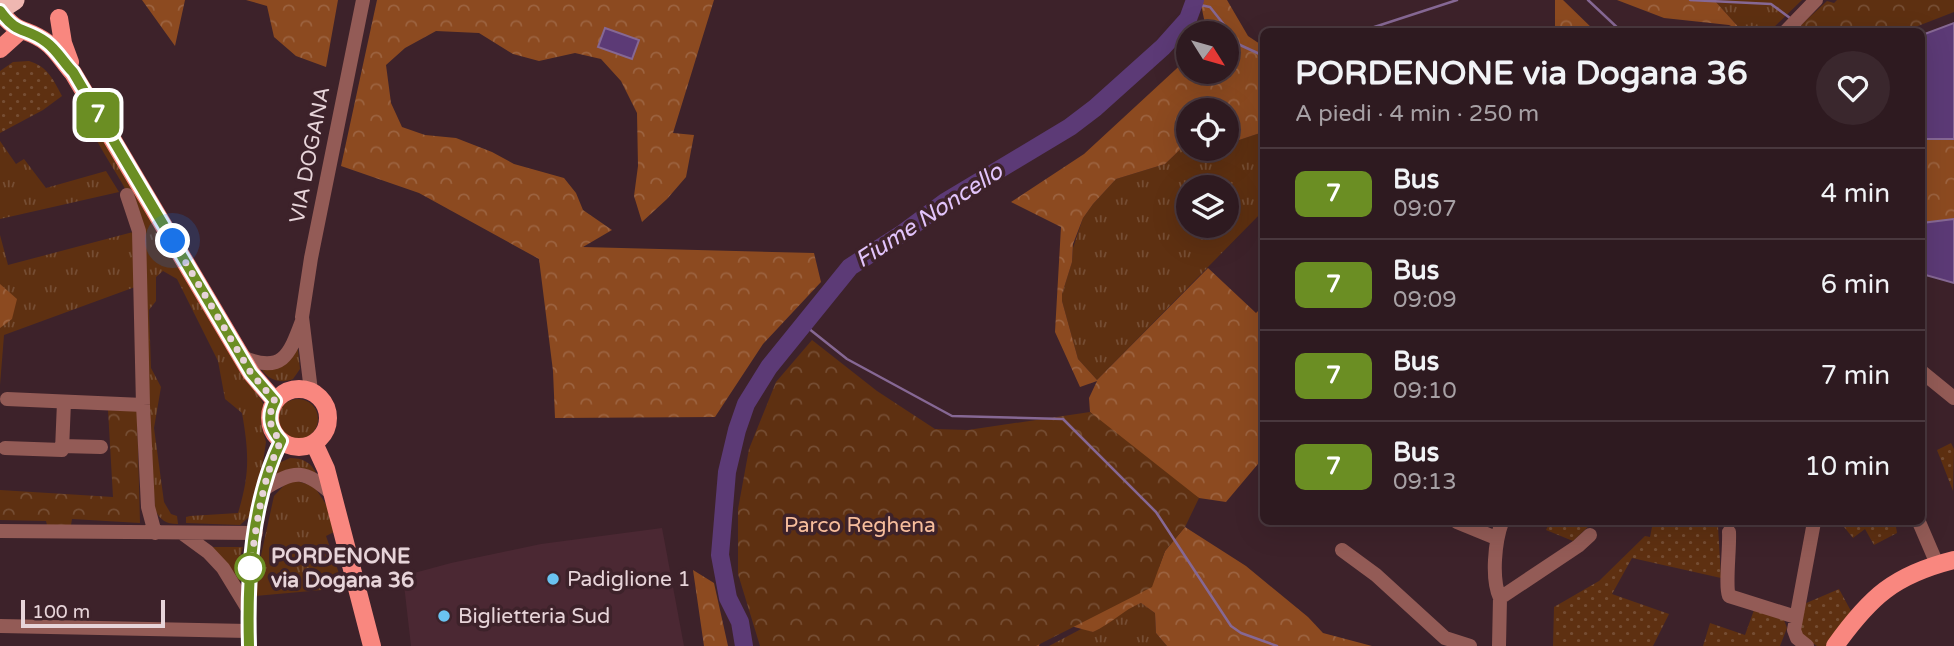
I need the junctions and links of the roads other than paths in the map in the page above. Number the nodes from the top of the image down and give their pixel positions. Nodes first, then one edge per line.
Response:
1 (14, 0) edge
2 (363, 0) edge
3 (1816, 0) edge
4 (61, 9) edge
5 (0, 10) edge
6 (1791, 25) edge
7 (26, 32) junction
8 (0, 49) edge
9 (73, 72) junction
10 (127, 195) dead end
11 (302, 319) junction
12 (242, 357) junction
13 (1925, 374) edge
14 (310, 391) junction
15 (1954, 398) edge
16 (7, 399) dead end
17 (275, 401) junction
18 (64, 402) junction
19 (143, 405) junction
20 (281, 441) junction
21 (314, 443) junction
22 (62, 446) junction
23 (101, 447) dead end
24 (5, 448) dead end
25 (264, 489) junction
26 (333, 495) junction
27 (1464, 525) edge
28 (1501, 525) edge
29 (1813, 525) edge
30 (1921, 525) edge
31 (0, 531) edge
32 (1729, 532) dead end
33 (155, 533) junction
34 (182, 533) junction
35 (256, 533) junction
36 (1590, 535) dead end
37 (1496, 538) junction
38 (1342, 550) dead end
39 (1945, 562) edge
40 (1500, 598) junction
41 (248, 608) junction
42 (1796, 617) junction
43 (0, 626) edge
44 (248, 631) junction
45 (249, 646) edge
46 (372, 646) edge
47 (1470, 646) edge
48 (1499, 646) edge
49 (1808, 646) edge
50 (1835, 646) edge

1 - 5 highway
2 - 11 street, VIA DOGANA
3 - 6 street
4 - 7 main road
4 - 9 main road
5 - 7 main road
7 - 8 main road
7 - 9 main road
9 - 12 main road
10 - 19 street
11 - 12 street, VIA DOGANA
11 - 14 street, VIA DOGANA
12 - 17 main road
13 - 15 street
14 - 17 main road
14 - 21 main road
16 - 18 street
17 - 20 main road
18 - 19 street
18 - 22 street
19 - 33 street
20 - 21 main road
20 - 25 street
21 - 26 main road
22 - 23 street
22 - 24 street
25 - 26 street
25 - 35 street
26 - 46 main road
27 - 37 street
28 - 37 street
29 - 42 street
30 - 39 street
31 - 33 street
32 - 42 street
33 - 34 street
34 - 35 street
34 - 41 street
35 - 41 street
36 - 40 street
37 - 40 street
38 - 47 street
39 - 50 main road
40 - 48 street
41 - 44 street
42 - 49 street
43 - 44 street
44 - 45 street

